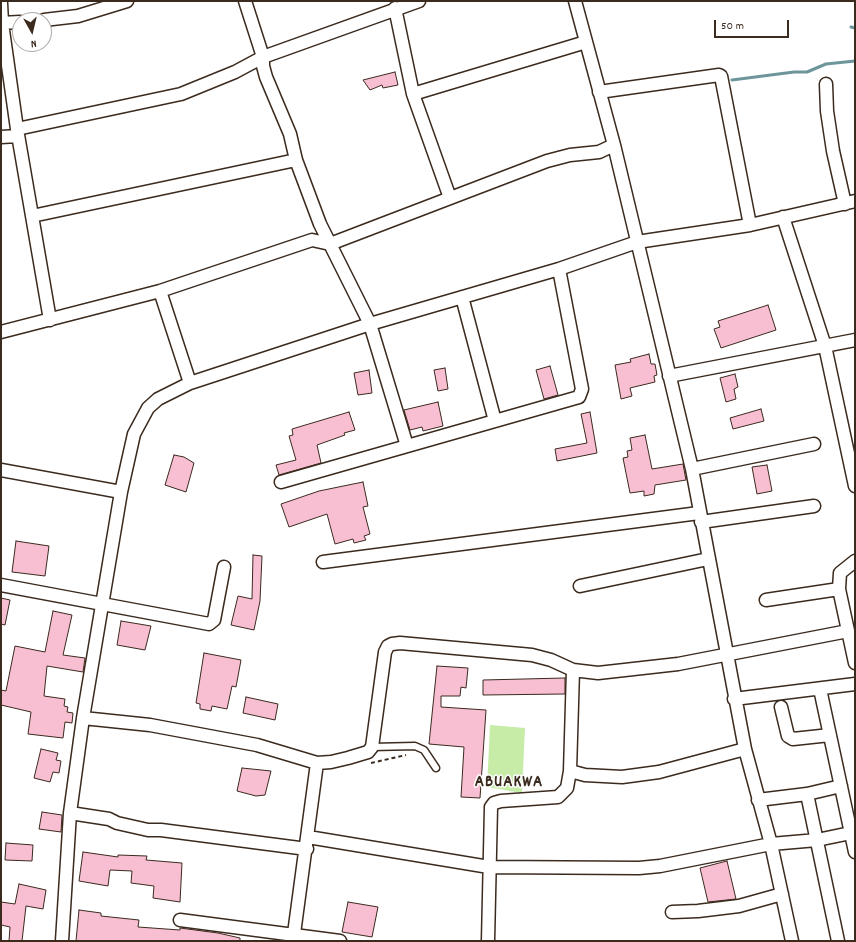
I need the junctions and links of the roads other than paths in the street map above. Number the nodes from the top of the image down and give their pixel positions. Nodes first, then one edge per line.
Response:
1 (127, 1) edge
2 (245, 1) edge
3 (419, 1) edge
4 (575, 1) edge
5 (1, 4) edge
6 (110, 4) edge
7 (395, 8) junction
8 (52, 19) edge
9 (12, 22) edge
10 (2, 23) edge
11 (586, 42) junction
12 (263, 57) junction
13 (826, 84) dead end
14 (599, 92) junction
15 (413, 94) junction
16 (18, 132) junction
17 (1, 137) edge
18 (614, 145) junction
19 (296, 160) junction
20 (450, 198) junction
21 (850, 202) edge
22 (32, 216) junction
23 (783, 217) junction
24 (750, 225) junction
25 (637, 242) junction
26 (330, 244) junction
27 (560, 269) junction
28 (160, 291) junction
29 (462, 297) junction
30 (50, 320) junction
31 (370, 324) junction
32 (1, 332) edge
33 (855, 340) edge
34 (824, 346) junction
35 (669, 376) junction
36 (190, 383) junction
37 (495, 421) junction
38 (814, 444) dead end
39 (407, 446) junction
40 (692, 469) junction
41 (1, 470) edge
42 (281, 482) dead end
43 (855, 486) edge
44 (121, 492) junction
45 (814, 506) dead end
46 (700, 518) junction
47 (708, 559) junction
48 (855, 561) edge
49 (323, 562) dead end
50 (224, 568) dead end
51 (1, 585) edge
52 (580, 586) dead end
53 (838, 588) junction
54 (766, 600) dead end
55 (103, 604) junction
56 (848, 631) junction
57 (726, 655) junction
58 (855, 663) edge
59 (573, 670) junction
60 (855, 684) edge
61 (820, 689) junction
62 (734, 699) junction
63 (781, 708) dead end
64 (83, 718) junction
65 (830, 735) junction
66 (372, 747) junction
67 (745, 749) junction
68 (317, 763) junction
69 (436, 768) dead end
70 (570, 771) junction
71 (841, 786) junction
72 (807, 794) junction
73 (758, 800) junction
74 (70, 813) junction
75 (853, 832) edge
76 (817, 840) junction
77 (307, 843) junction
78 (771, 844) junction
79 (855, 852) edge
80 (489, 868) junction
81 (782, 894) junction
82 (672, 912) dead end
83 (180, 920) dead end
84 (294, 938) edge
85 (62, 941) edge
86 (340, 941) edge
87 (488, 941) edge
88 (792, 941) edge
89 (838, 941) edge

1 - 6 street
2 - 12 street
3 - 7 street
4 - 11 street
5 - 10 street
6 - 8 street
7 - 12 street
7 - 15 street
9 - 10 street
10 - 16 street
11 - 14 street
11 - 15 street
12 - 16 street
12 - 19 street
13 - 21 street
14 - 18 street
14 - 24 street
15 - 20 street
16 - 17 street
16 - 22 street
18 - 20 street
18 - 25 street
19 - 22 street
19 - 26 street
20 - 26 street
21 - 23 street
22 - 30 street
23 - 24 street
23 - 34 street
24 - 25 street
25 - 27 street
25 - 35 street
26 - 28 street
26 - 31 street
27 - 29 street
27 - 37 street
28 - 30 street
28 - 36 street
29 - 31 street
29 - 37 street
30 - 32 street
31 - 36 street
31 - 39 street
33 - 34 street
34 - 35 street
34 - 43 street
35 - 40 street
36 - 44 street
37 - 39 street
38 - 40 street
39 - 42 street
40 - 46 street
41 - 44 street
44 - 55 street
45 - 46 street
46 - 47 street
46 - 49 street
47 - 52 street
47 - 57 street
48 - 53 street
50 - 55 street
51 - 55 street
53 - 54 street
53 - 56 street
55 - 64 street
56 - 57 street
56 - 58 street
57 - 59 street
57 - 62 street
59 - 66 street
59 - 70 street
60 - 61 street
61 - 62 street
61 - 65 street
62 - 67 street
63 - 65 street
64 - 68 street
64 - 74 street
65 - 71 street
66 - 68 street
66 - 69 lane
67 - 70 street
67 - 73 street
68 - 77 street
70 - 80 street
71 - 72 street
71 - 75 street
72 - 73 street
72 - 76 street
73 - 78 street
74 - 77 street
74 - 85 street
75 - 76 street
75 - 79 street
76 - 78 street
76 - 89 street
77 - 80 street
77 - 84 street
78 - 80 street
78 - 81 street
80 - 87 street
81 - 82 street
81 - 88 street
83 - 84 street
84 - 86 street

